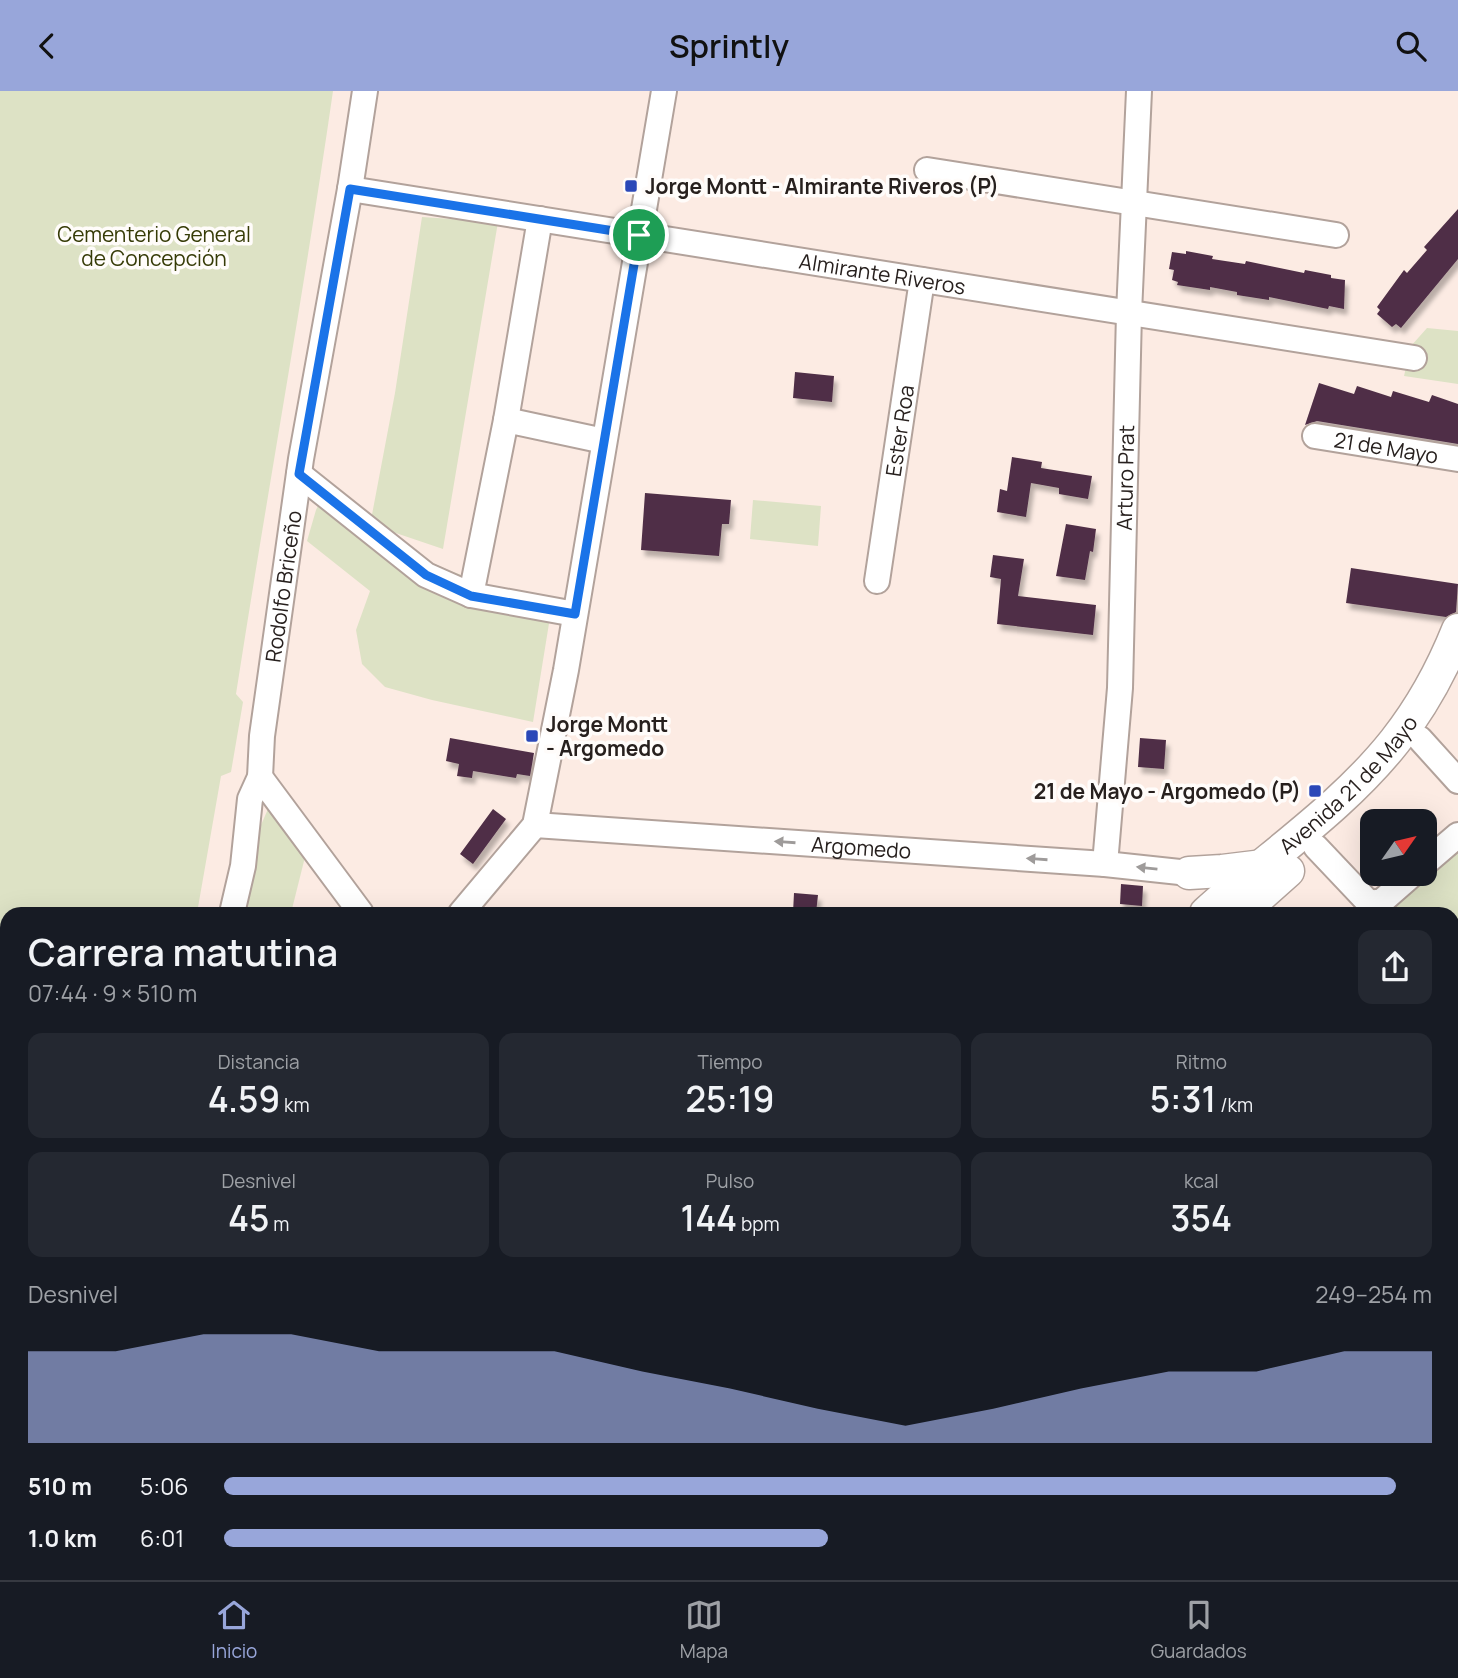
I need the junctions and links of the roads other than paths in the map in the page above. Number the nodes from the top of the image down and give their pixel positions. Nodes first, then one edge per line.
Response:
1 (365, 91) edge
2 (664, 91) edge
3 (1139, 91) edge
4 (927, 170) dead end
5 (350, 189) junction
6 (1134, 204) junction
7 (540, 219) junction
8 (639, 235) junction
9 (1336, 235) dead end
10 (922, 280) junction
11 (1129, 313) junction
12 (1414, 358) dead end
13 (506, 421) junction
14 (1315, 436) dead end
15 (604, 442) junction
16 (1458, 459) edge
17 (299, 474) junction
18 (877, 581) dead end
19 (471, 596) junction
20 (575, 614) junction
21 (1458, 630) edge
22 (1458, 676) edge
23 (1420, 739) junction
24 (260, 777) junction
25 (1458, 781) edge
26 (536, 825) junction
27 (1458, 835) edge
28 (1316, 847) junction
29 (1437, 854) edge
30 (1105, 864) junction
31 (1263, 866) junction
32 (1189, 873) junction
33 (1400, 886) edge
34 (233, 907) edge
35 (357, 907) edge
36 (466, 907) edge
37 (1216, 907) edge
38 (1224, 907) edge
39 (1226, 907) edge

1 - 5 street, Rodolfo Briceño
2 - 8 street
3 - 6 street, Arturo Prat
4 - 6 street
5 - 7 street, Almirante Riveros
5 - 17 street, Rodolfo Briceño
6 - 9 street
6 - 11 street, Arturo Prat
7 - 8 street, Almirante Riveros
7 - 13 street
8 - 10 street, Almirante Riveros
8 - 15 street
10 - 11 street, Almirante Riveros
10 - 18 street, Ester Roa
11 - 12 street, Almirante Riveros
11 - 30 street, Arturo Prat
13 - 15 street
13 - 19 street
14 - 16 street, 21 de Mayo
15 - 20 street
17 - 19 street
17 - 24 street, Rodolfo Briceño
19 - 20 street
20 - 26 street
21 - 31 main road, Avenida 21 de Mayo
22 - 23 main road, Avenida 21 de Mayo
23 - 25 street
23 - 28 main road, Avenida 21 de Mayo
24 - 34 street, Rodolfo Briceño
24 - 35 street
30 -> 26 street, Argomedo
26 - 36 street
27 - 29 street
28 - 33 street
28 - 39 main road, Avenida 21 de Mayo
32 -> 30 street, Argomedo
31 - 32 main road
31 - 38 main road, Avenida 21 de Mayo
32 - 37 main road

